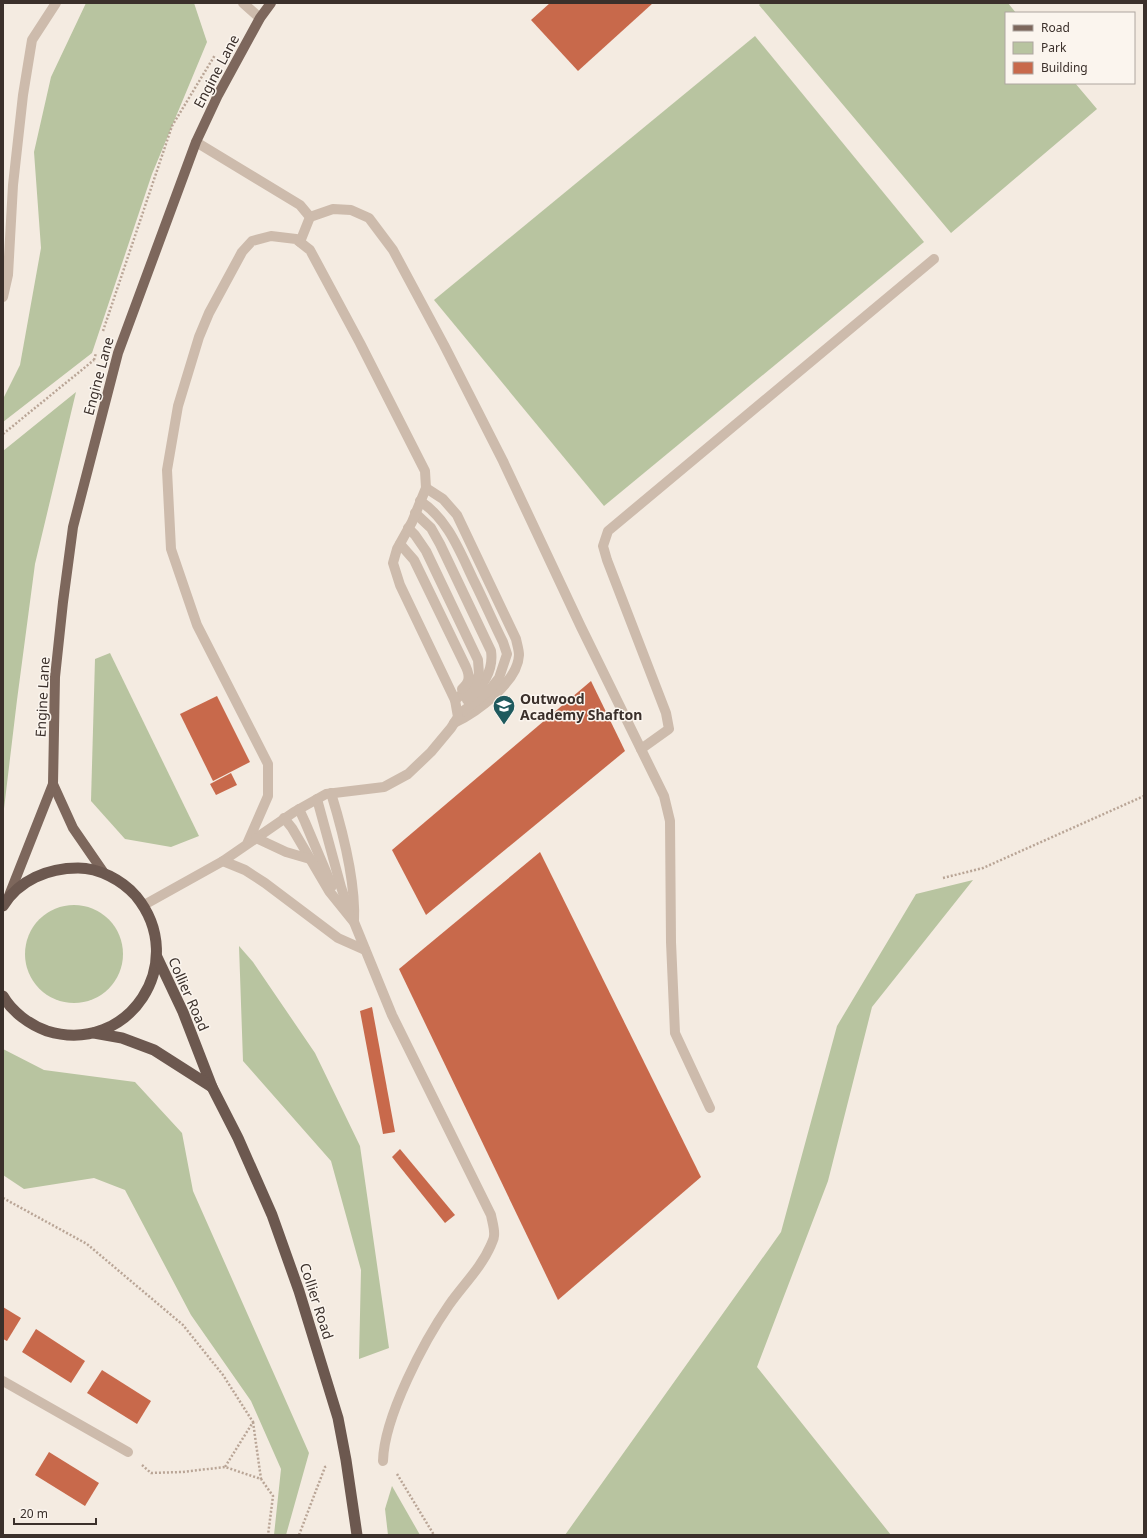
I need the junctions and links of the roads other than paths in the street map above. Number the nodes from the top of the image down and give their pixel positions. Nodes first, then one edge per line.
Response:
1 (56, 3) edge
2 (243, 3) edge
3 (271, 3) edge
4 (260, 18) junction
5 (196, 142) junction
6 (310, 216) junction
7 (300, 242) junction
8 (934, 259) dead end
9 (3, 298) edge
10 (426, 488) junction
11 (420, 501) junction
12 (415, 513) junction
13 (408, 528) junction
14 (400, 544) junction
15 (455, 708) junction
16 (641, 749) junction
17 (53, 784) junction
18 (331, 793) junction
19 (317, 799) junction
20 (299, 809) junction
21 (284, 818) junction
22 (252, 841) junction
23 (310, 859) junction
24 (223, 861) junction
25 (104, 874) junction
26 (5, 903) edge
27 (144, 906) junction
28 (354, 922) junction
29 (365, 950) junction
30 (157, 957) junction
31 (3, 996) edge
32 (3, 1009) edge
33 (23, 1019) junction
34 (94, 1033) junction
35 (212, 1087) junction
36 (710, 1108) dead end
37 (3, 1381) edge
38 (128, 1452) road end
39 (383, 1461) road end
40 (357, 1535) edge

1 - 9 street
2 - 4 street
3 - 4 main road, Engine Lane
4 - 5 main road, Engine Lane
5 - 6 street
5 - 17 main road, Engine Lane
6 - 7 street
6 - 16 street
7 - 10 street
7 - 22 street
8 - 16 street
10 - 11 street
10 - 15 street
11 - 12 street
11 - 15 street
12 - 13 street
12 - 15 street
13 - 14 street
13 - 15 street
14 - 15 street
14 - 15 street
15 - 18 street
16 - 36 street
17 - 25 main road, Engine Lane
17 - 26 main road, Engine Lane
18 - 19 street
18 - 28 street
19 - 20 street
19 - 28 street
20 - 21 street
20 - 28 street
21 - 22 street
21 - 23 street
22 - 23 street
22 - 24 street
23 - 28 street
24 - 27 street
24 - 29 street
25 - 26 highway
25 - 27 highway
27 - 30 highway
28 - 29 street
29 - 39 street
30 - 34 highway
30 - 35 highway, Collier Road
31 - 33 highway
32 - 33 highway
33 - 34 highway
34 - 35 highway
35 - 40 highway, Collier Road
37 - 38 street

